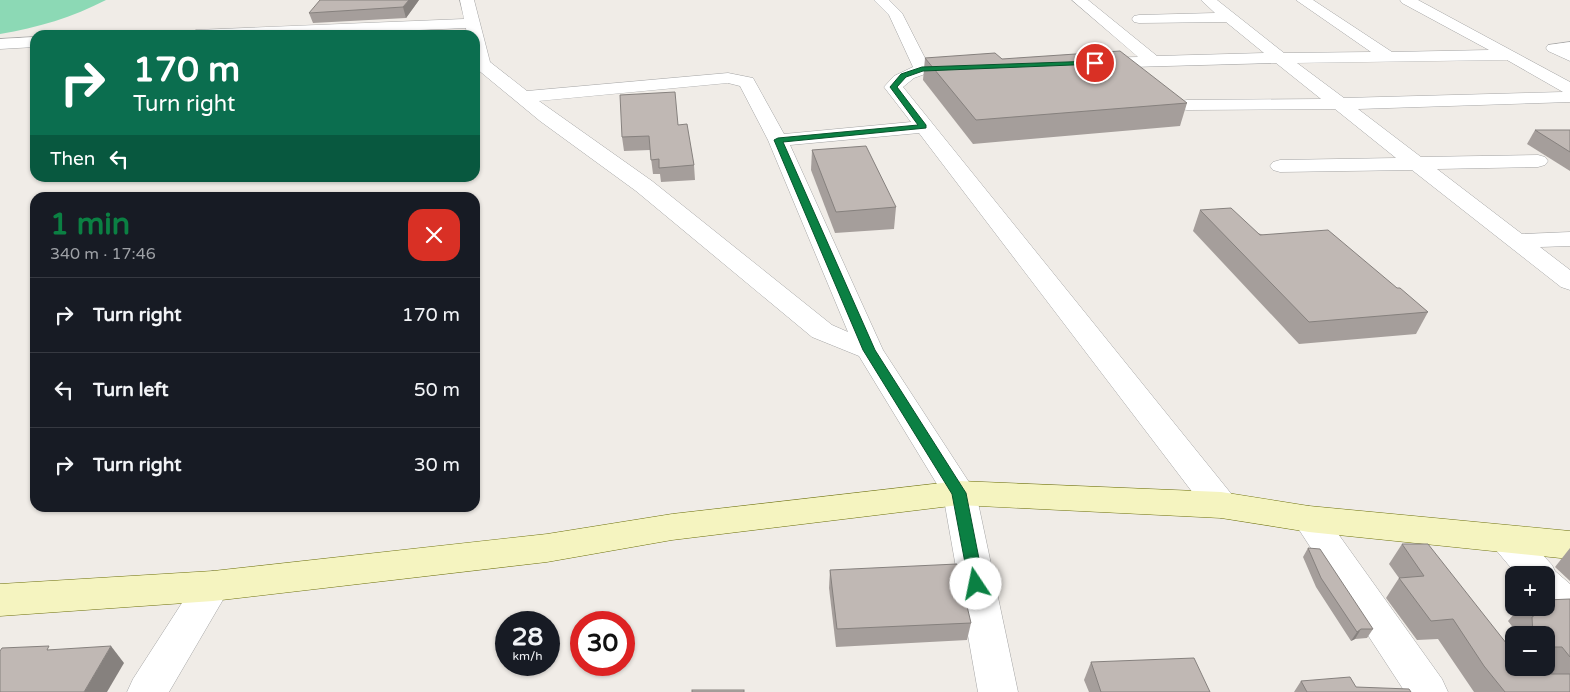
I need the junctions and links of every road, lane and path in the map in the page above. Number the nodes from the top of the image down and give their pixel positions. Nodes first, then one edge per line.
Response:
1 (467, 0) edge
2 (881, 0) edge
3 (1079, 0) edge
4 (1208, 0) edge
5 (1303, 0) edge
6 (1407, 0) edge
7 (1229, 18) junction
8 (1139, 19) dead end
9 (474, 30) edge
10 (30, 42) edge
11 (0, 44) edge
12 (1570, 47) edge
13 (1510, 55) junction
14 (1570, 56) edge
15 (1389, 57) junction
16 (1280, 58) junction
17 (480, 59) edge
18 (1153, 61) junction
19 (1076, 64) edge
20 (980, 67) edge
21 (922, 69) junction
22 (1570, 89) edge
23 (525, 97) junction
24 (1570, 97) edge
25 (1339, 104) junction
26 (1188, 105) edge
27 (924, 127) junction
28 (778, 140) junction
29 (1538, 161) dead end
30 (1415, 162) junction
31 (1280, 166) dead end
32 (1570, 239) edge
33 (1516, 241) junction
34 (1570, 282) edge
35 (869, 350) junction
36 (959, 493) junction
37 (1220, 504) junction
38 (1309, 519) junction
39 (1409, 528) junction
40 (1508, 540) junction
41 (1570, 545) edge
42 (1531, 566) edge
43 (1440, 567) edge
44 (214, 586) junction
45 (1555, 593) edge
46 (0, 600) edge
47 (1570, 609) edge
48 (147, 692) edge
49 (998, 692) edge
50 (1428, 692) edge

1 - 9 street
2 - 21 street
3 - 18 street
4 - 7 street
5 - 15 street
6 - 13 street
7 - 8 street
7 - 16 street
10 - 11 street
12 - 14 street
13 - 15 street
13 - 22 street
15 - 16 street
16 - 18 street
16 - 25 street
17 - 23 street
18 - 19 street
20 - 21 street
21 - 27 street
23 - 28 street
23 - 35 street
24 - 25 street
25 - 26 street
25 - 30 street
27 - 28 street
27 - 37 street
28 - 35 street
29 - 30 street
30 - 31 street
30 - 33 street
32 - 33 street
33 - 34 street
35 - 36 street
36 - 37 street
36 - 44 street
36 - 49 street
37 - 38 street
38 - 39 street
38 - 50 street
39 - 40 street
39 - 43 street
40 - 41 street
40 - 42 street
44 - 46 street
44 - 48 street
45 - 47 street

